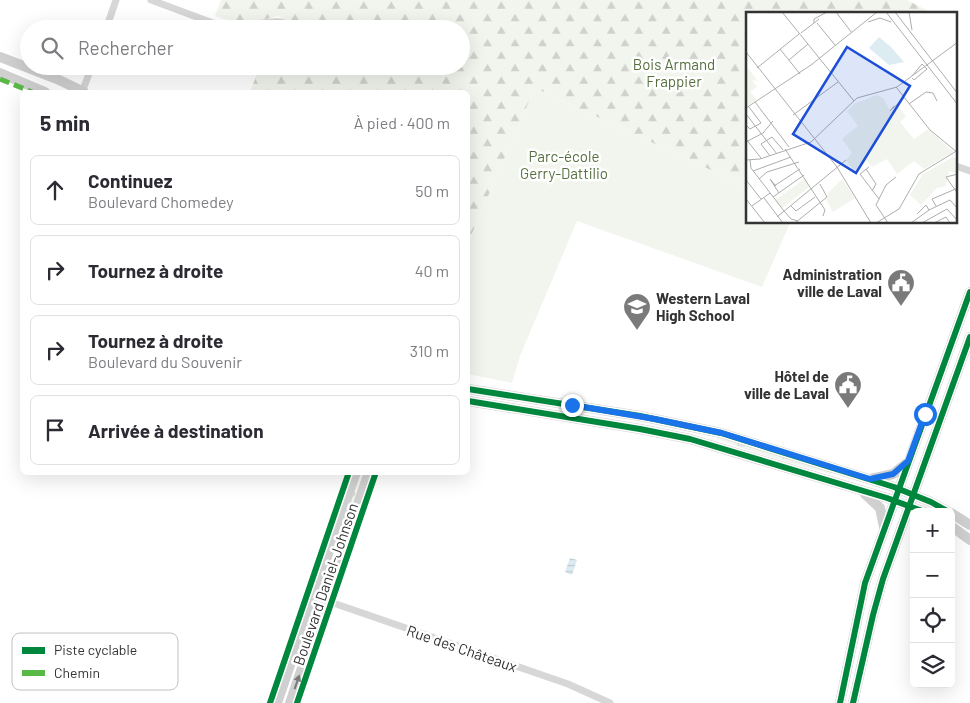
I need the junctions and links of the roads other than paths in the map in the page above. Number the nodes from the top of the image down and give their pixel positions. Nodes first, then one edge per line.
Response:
1 (116, 0) edge
2 (151, 0) edge
3 (109, 20) edge
4 (205, 20) edge
5 (0, 57) edge
6 (20, 65) edge
7 (0, 74) edge
8 (47, 75) edge
9 (89, 75) edge
10 (40, 90) edge
11 (79, 90) edge
12 (84, 90) edge
13 (958, 167) edge
14 (970, 171) edge
15 (970, 292) edge
16 (970, 337) edge
17 (470, 389) edge
18 (470, 402) edge
19 (908, 461) junction
20 (355, 475) edge
21 (368, 475) edge
22 (870, 479) junction
23 (898, 489) junction
24 (860, 490) junction
25 (912, 494) junction
26 (894, 501) junction
27 (908, 506) junction
28 (914, 508) edge
29 (942, 508) edge
30 (955, 515) edge
31 (970, 525) edge
32 (884, 528) junction
33 (955, 529) edge
34 (970, 540) edge
35 (313, 596) junction
36 (326, 600) junction
37 (277, 703) edge
38 (290, 703) edge
39 (610, 703) edge
40 (840, 703) edge
41 (854, 703) edge

1 - 3 street
2 - 4 street
5 - 6 street
7 - 10 street
8 - 11 street
9 - 12 street
13 - 14 street
15 - 19 street
16 - 25 street
17 - 22 street
18 - 24 street
19 - 22 street
19 - 23 street
20 - 35 street, Boulevard Daniel-Johnson
21 - 36 street, Boulevard Daniel-Johnson
22 - 23 street
23 - 25 street
23 - 26 street
24 - 26 street
24 - 32 street
25 - 27 street
25 - 29 street
26 - 27 street
26 - 32 street
27 - 28 street
27 - 41 street
30 - 31 street
32 - 40 street
33 - 34 street
35 - 36 street, Rue des Châteaux
35 - 37 street, Boulevard Daniel-Johnson
38 -> 36 street, Boulevard Daniel-Johnson
36 - 39 street, Rue des Châteaux

